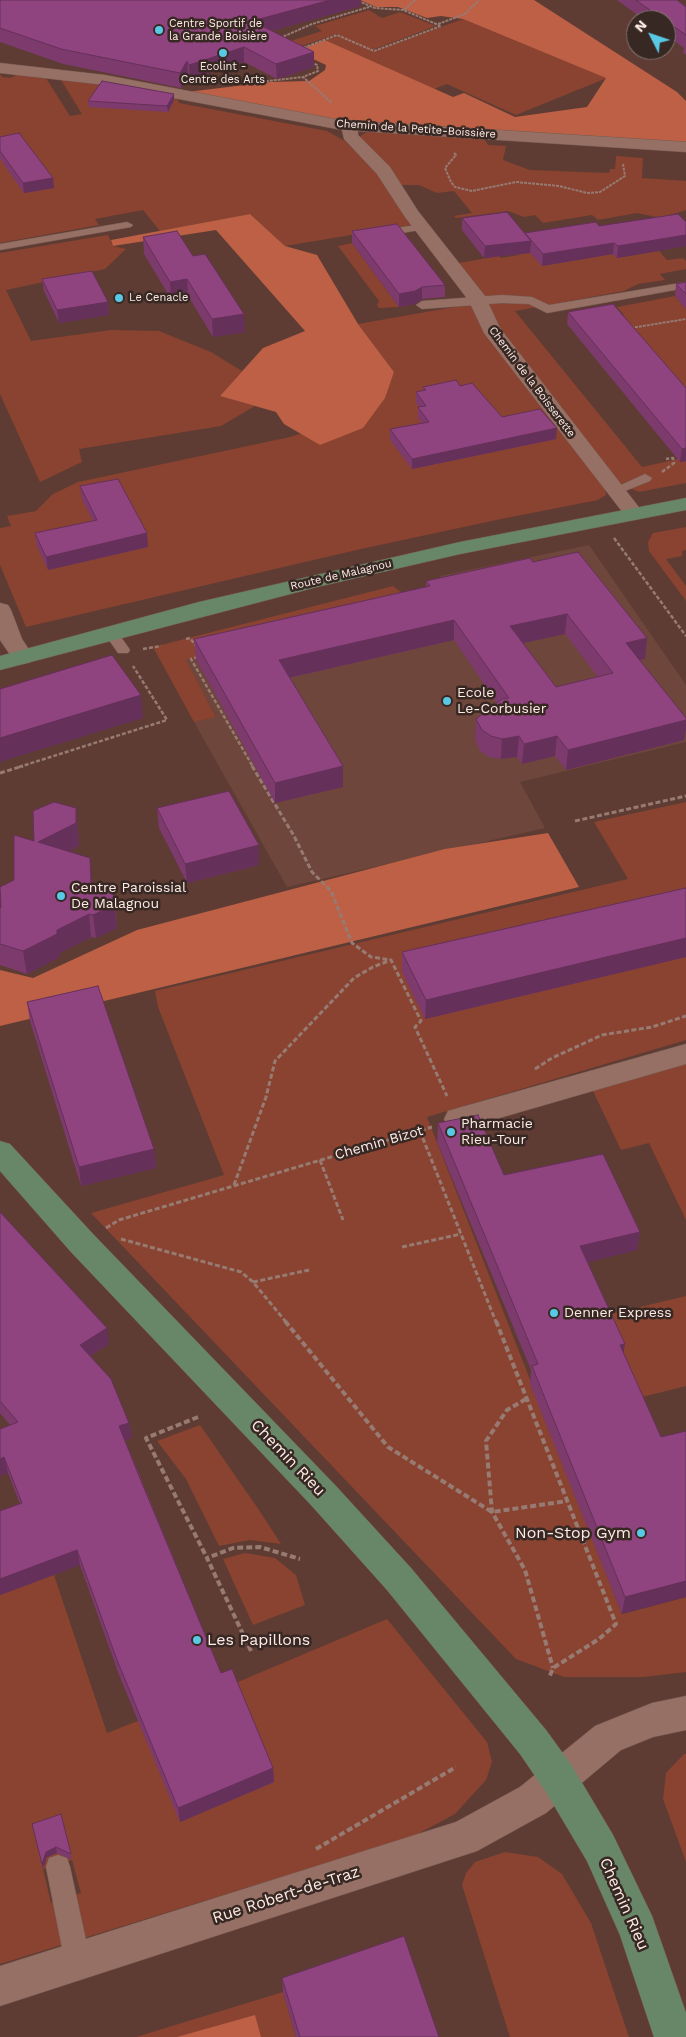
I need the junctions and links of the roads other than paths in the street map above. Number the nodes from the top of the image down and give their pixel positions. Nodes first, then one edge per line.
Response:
1 (0, 68) edge
2 (345, 125) junction
3 (686, 147) edge
4 (127, 225) dead end
5 (422, 227) junction
6 (369, 236) edge
7 (0, 247) edge
8 (686, 285) edge
9 (478, 300) junction
10 (422, 305) dead end
11 (645, 478) dead end
12 (615, 490) junction
13 (686, 504) edge
14 (634, 514) junction
15 (0, 610) edge
16 (23, 657) junction
17 (0, 663) edge
18 (686, 1054) edge
19 (458, 1119) edge
20 (0, 1152) edge
21 (686, 1713) edge
22 (559, 1779) junction
23 (58, 1867) dead end
24 (78, 1963) junction
25 (0, 1986) edge
26 (674, 2037) edge

1 - 2 street, Chemin de la Petite-Boissière
2 - 3 street, Chemin de la Petite-Boissière
2 - 5 street, Chemin de la Boisserette
4 - 7 lane
5 - 6 lane
5 - 9 street, Chemin de la Boisserette
8 - 9 lane
9 - 10 lane
9 - 12 street, Chemin de la Boisserette
11 - 12 lane
12 - 14 street, Chemin de la Boisserette
13 - 14 main road, Route de Malagnou
14 - 16 main road, Route de Malagnou
15 - 16 street
16 - 17 main road, Route de Malagnou
18 - 19 street
20 - 22 main road, Chemin Rieu
21 - 22 street
22 - 24 street, Rue Robert-de-Traz
22 - 26 main road, Chemin Rieu
23 - 24 lane
24 - 25 street, Rue Robert-de-Traz

